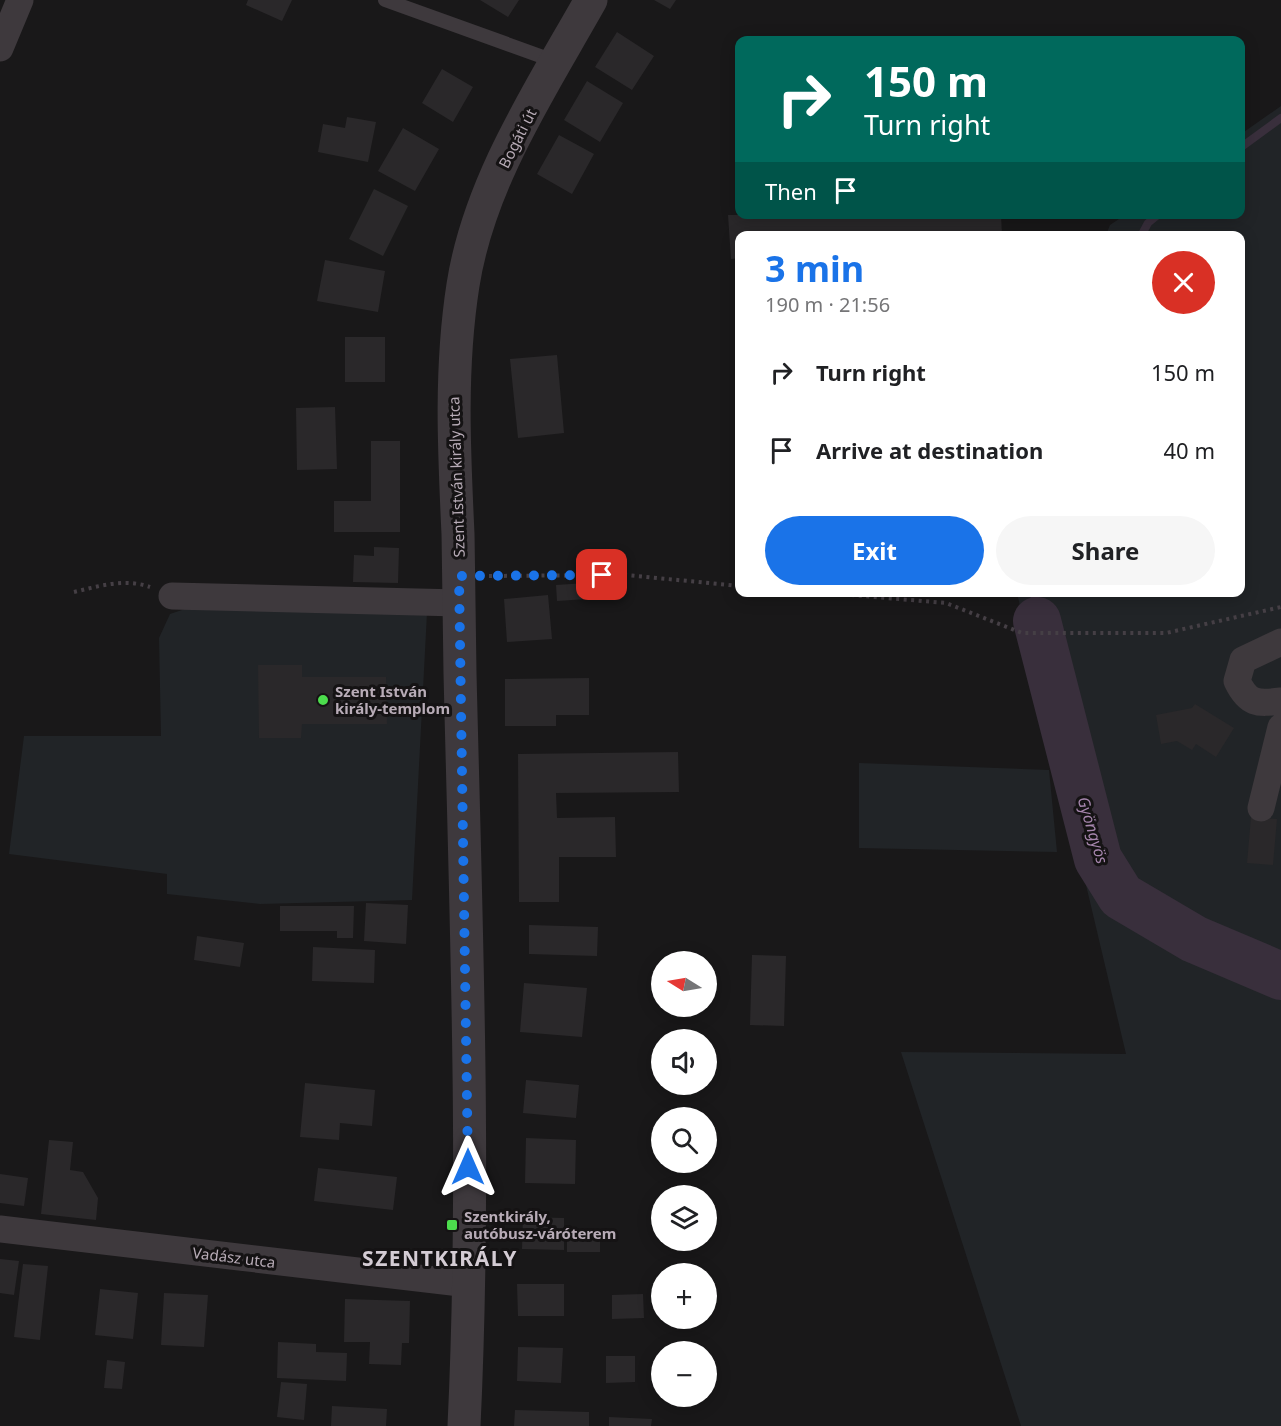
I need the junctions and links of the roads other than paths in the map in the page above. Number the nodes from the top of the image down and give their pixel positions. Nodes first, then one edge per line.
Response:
1 (20, 0) edge
2 (385, 0) edge
3 (591, 0) edge
4 (0, 48) edge
5 (557, 62) junction
6 (463, 284) joint
7 (459, 590) junction
8 (172, 596) road end
9 (1281, 642) edge
10 (1281, 700) edge
11 (1281, 727) edge
12 (1262, 808) dead end
13 (0, 1229) edge
14 (469, 1284) junction
15 (464, 1426) edge

1 - 4 street
2 - 5 lane
3 - 5 street, Bogáti út
5 - 6 street, Bogáti út
6 - 7 street, Szent István király utca
7 - 8 street
7 - 14 street, Szent István király utca
9 - 10 street
11 - 12 street
13 - 14 street, Vadász utca
14 - 15 street, Szent István király utca

